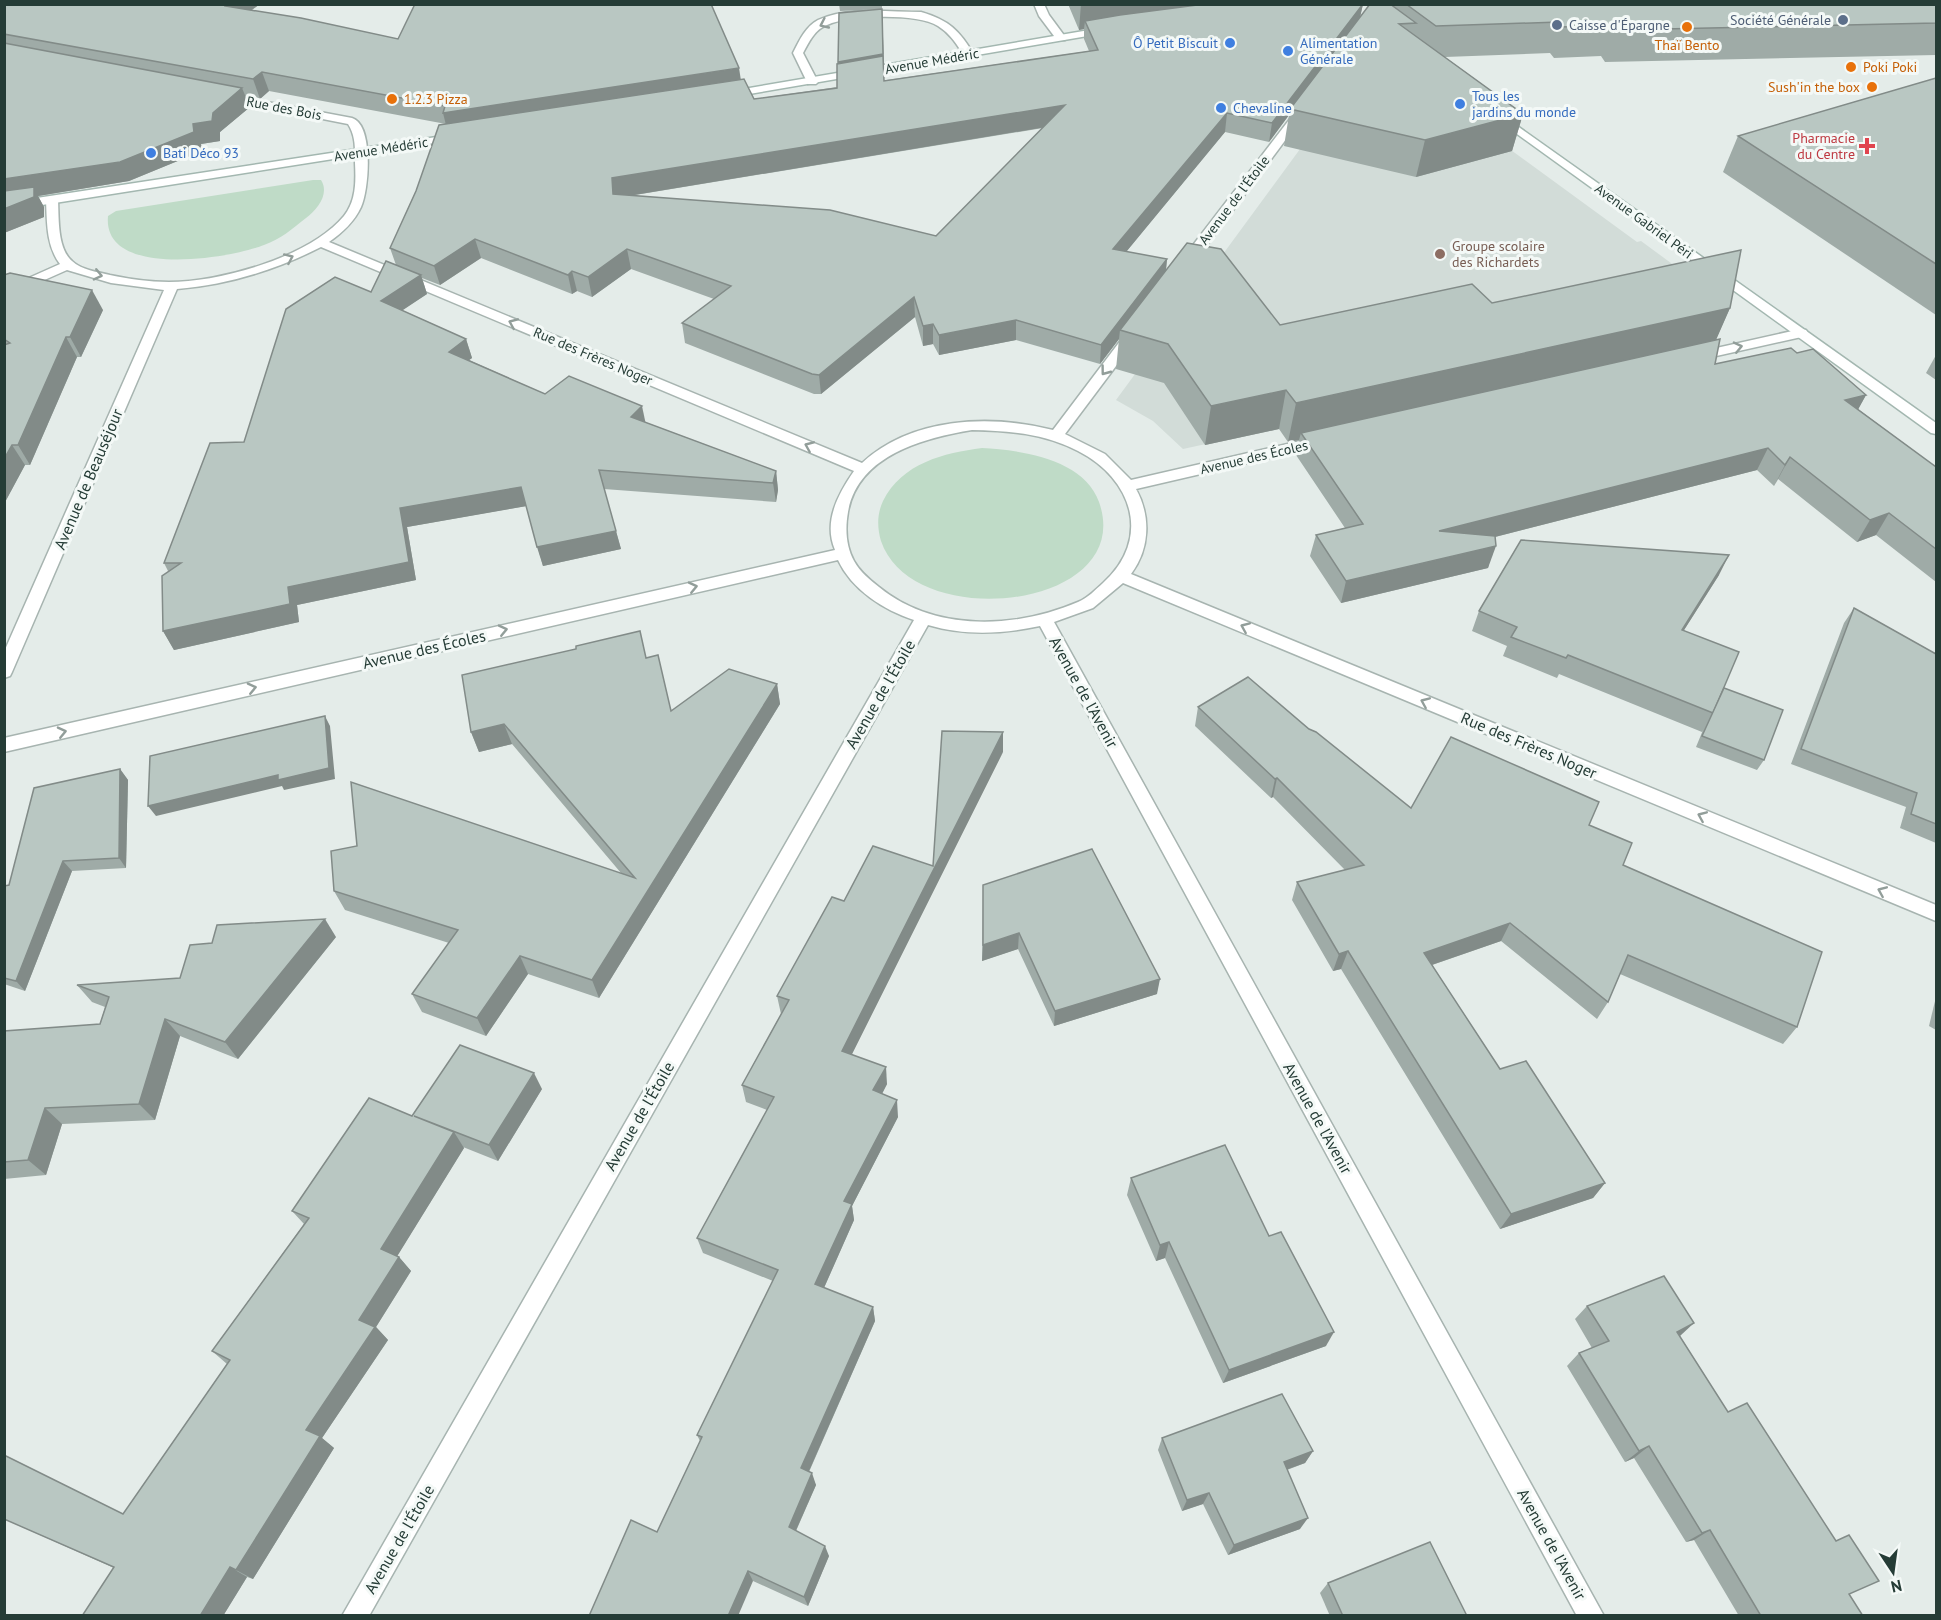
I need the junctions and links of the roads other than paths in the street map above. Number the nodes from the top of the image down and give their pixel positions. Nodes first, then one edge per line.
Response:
1 (1039, 4) edge
2 (1118, 28) edge
3 (1061, 38) junction
4 (969, 55) junction
5 (812, 81) junction
6 (213, 95) edge
7 (719, 96) edge
8 (1306, 104) edge
9 (1486, 107) edge
10 (465, 136) edge
11 (360, 153) junction
12 (52, 200) junction
13 (4, 207) edge
14 (322, 243) junction
15 (68, 265) junction
16 (1174, 280) edge
17 (172, 286) junction
18 (4, 294) edge
19 (1138, 328) edge
20 (1801, 333) junction
21 (1676, 362) edge
22 (1936, 430) edge
23 (1056, 436) junction
24 (1342, 437) edge
25 (863, 469) junction
26 (1128, 486) junction
27 (843, 554) junction
28 (1121, 576) junction
29 (924, 618) junction
30 (1046, 621) junction
31 (4, 672) edge
32 (4, 745) edge
33 (1936, 914) edge
34 (355, 1616) edge
35 (1591, 1616) edge

1 - 3 street
2 - 3 street, Avenue Médéric
3 - 4 street, Avenue Médéric
4 - 5 street, Avenue Médéric
4 -> 5 street
5 - 7 street, Avenue Médéric
6 - 11 street, Rue des Bois
8 - 16 street, Avenue de l’Étoile
9 - 20 street, Avenue Gabriel Péri
10 - 11 street, Avenue Médéric
11 - 12 street, Avenue Médéric
11 - 14 street, Rue des Bois
12 - 13 street, Avenue Médéric
12 - 15 street
17 -> 14 street, Rue des Bois
25 -> 14 street, Rue des Frères Noger
15 -> 17 street, Rue des Bois
15 - 18 street
17 - 31 street, Avenue de Beauséjour
19 -> 23 street
21 -> 20 street
20 - 22 street, Avenue Gabriel Péri
23 - 25 street
23 - 26 street
24 - 26 street, Avenue des Écoles
25 - 27 street
26 - 28 street
27 - 29 street
32 -> 27 street, Avenue des Écoles
28 - 30 street
33 -> 28 street, Rue des Frères Noger
29 - 30 street
29 - 34 street, Avenue de l’Étoile
30 - 35 street, Avenue de l’Avenir

